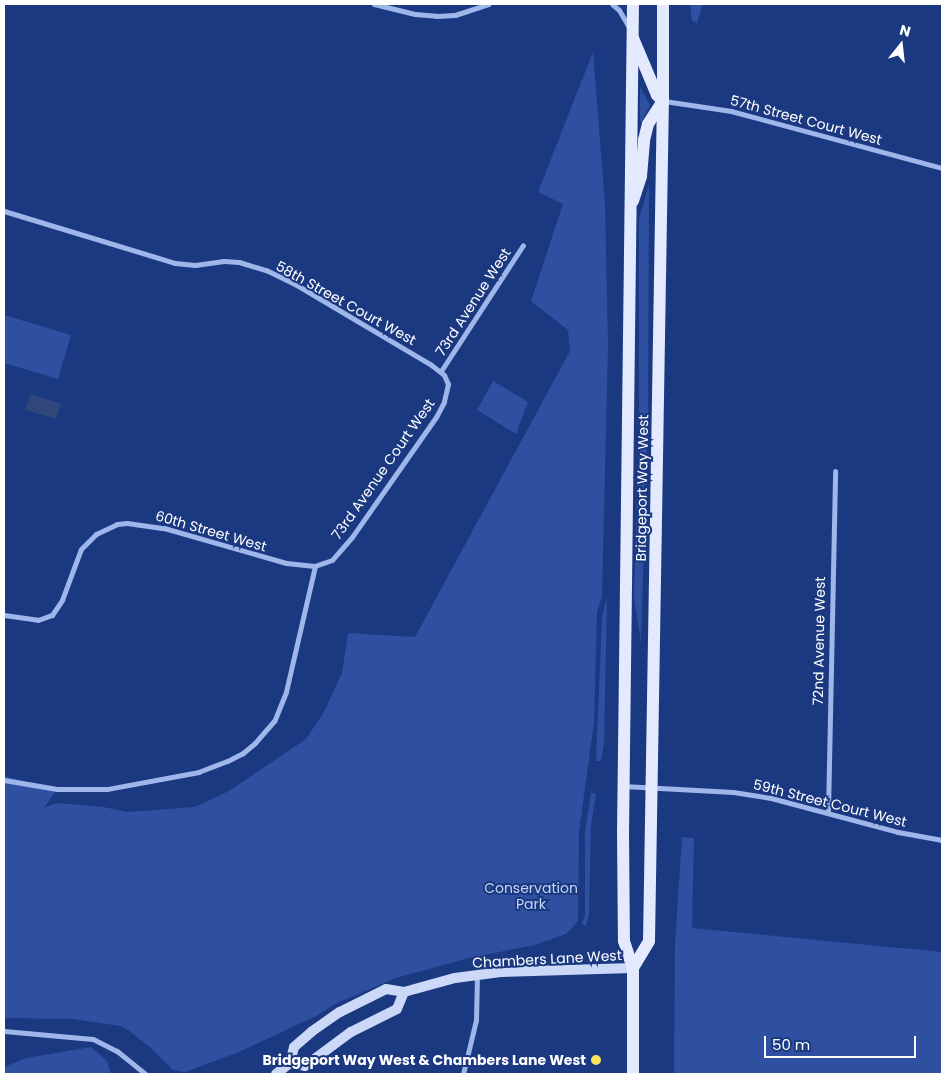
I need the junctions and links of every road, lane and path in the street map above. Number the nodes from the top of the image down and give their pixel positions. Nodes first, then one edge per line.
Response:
1 (374, 4) edge
2 (488, 4) edge
3 (612, 4) edge
4 (633, 4) edge
5 (663, 4) edge
6 (632, 34) junction
7 (663, 100) junction
8 (942, 168) edge
9 (4, 211) edge
10 (629, 218) junction
11 (523, 245) dead end
12 (441, 371) junction
13 (834, 471) dead end
14 (315, 566) junction
15 (4, 615) edge
16 (4, 780) edge
17 (623, 786) junction
18 (651, 788) junction
19 (828, 812) junction
20 (942, 840) edge
21 (632, 968) junction
22 (477, 974) junction
23 (404, 992) junction
24 (4, 1031) edge
25 (290, 1063) junction
26 (144, 1074) edge
27 (276, 1074) edge
28 (463, 1074) edge
29 (633, 1074) edge

1 - 2 street
3 - 6 street
4 - 6 main road, Bridgeport Way West
5 - 7 main road, Bridgeport Way West
6 - 7 main road
6 - 10 main road, Bridgeport Way West
7 - 8 street, 57th Street Court West
7 - 10 main road
7 - 18 main road, Bridgeport Way West
9 - 12 street, 58th Street Court West
10 - 17 main road, Bridgeport Way West
11 - 12 street, 73rd Avenue West
12 - 14 street, 73rd Avenue Court West
13 - 19 street, 72nd Avenue West
14 - 15 street, 60th Street West
14 - 16 street
17 - 18 street, 59th Street Court West
17 - 21 main road, Bridgeport Way West
18 - 19 street, 59th Street Court West
18 - 21 main road, Bridgeport Way West
19 - 20 street, 59th Street Court West
21 - 22 street, Chambers Lane West
21 - 29 main road, Bridgeport Way West
22 - 23 street, Chambers Lane West
22 - 28 street
23 - 25 street
23 - 25 street, Chambers Lane West
24 - 26 street
25 - 27 street, Chambers Lane West

